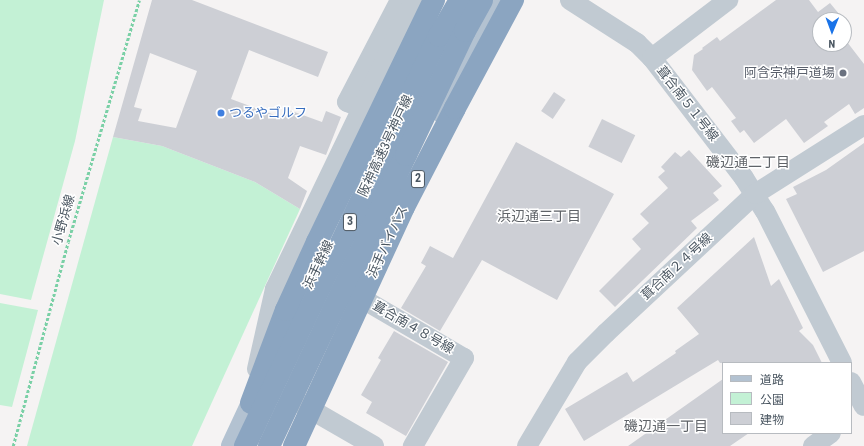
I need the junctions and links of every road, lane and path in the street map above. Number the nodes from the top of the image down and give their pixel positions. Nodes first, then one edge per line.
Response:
1 (139, 0) edge
2 (400, 0) edge
3 (414, 0) edge
4 (434, 0) edge
5 (451, 0) edge
6 (460, 0) edge
7 (482, 0) edge
8 (492, 0) edge
9 (514, 0) edge
10 (570, 0) edge
11 (728, 0) edge
12 (652, 58) junction
13 (362, 108) junction
14 (864, 125) edge
15 (755, 194) junction
16 (356, 295) junction
17 (841, 362) edge
18 (852, 384) edge
19 (303, 405) junction
20 (250, 406) junction
21 (864, 408) edge
22 (852, 417) edge
23 (830, 434) edge
24 (13, 446) edge
25 (232, 446) edge
26 (245, 446) edge
27 (269, 446) edge
28 (283, 446) edge
29 (294, 446) edge
30 (374, 446) edge
31 (413, 446) edge
32 (527, 446) edge
33 (813, 446) edge

1 - 24 path, 小野浜線
2 - 13 street
3 - 13 street
4 - 20 highway
5 - 20 main road, 浜手幹線
6 - 26 highway, 阪神高速3号神戸線 / 3
7 - 27 highway, 阪神高速3号神戸線 / 3
8 - 16 main road
9 - 29 highway, 浜手バイパス / 2
10 - 12 street, 葺合南５１号線
11 - 12 street
12 - 15 street, 葺合南５１号線
13 - 20 street
14 - 15 street, 葺合南２４号線
15 - 17 street, 葺合南５１号線
15 - 32 street, 葺合南２４号線
16 - 19 main road
16 - 31 street, 葺合南４８号線
18 - 21 street
19 - 28 main road
19 - 30 street
20 - 25 main road, 浜手幹線
21 - 22 street
23 - 33 street

